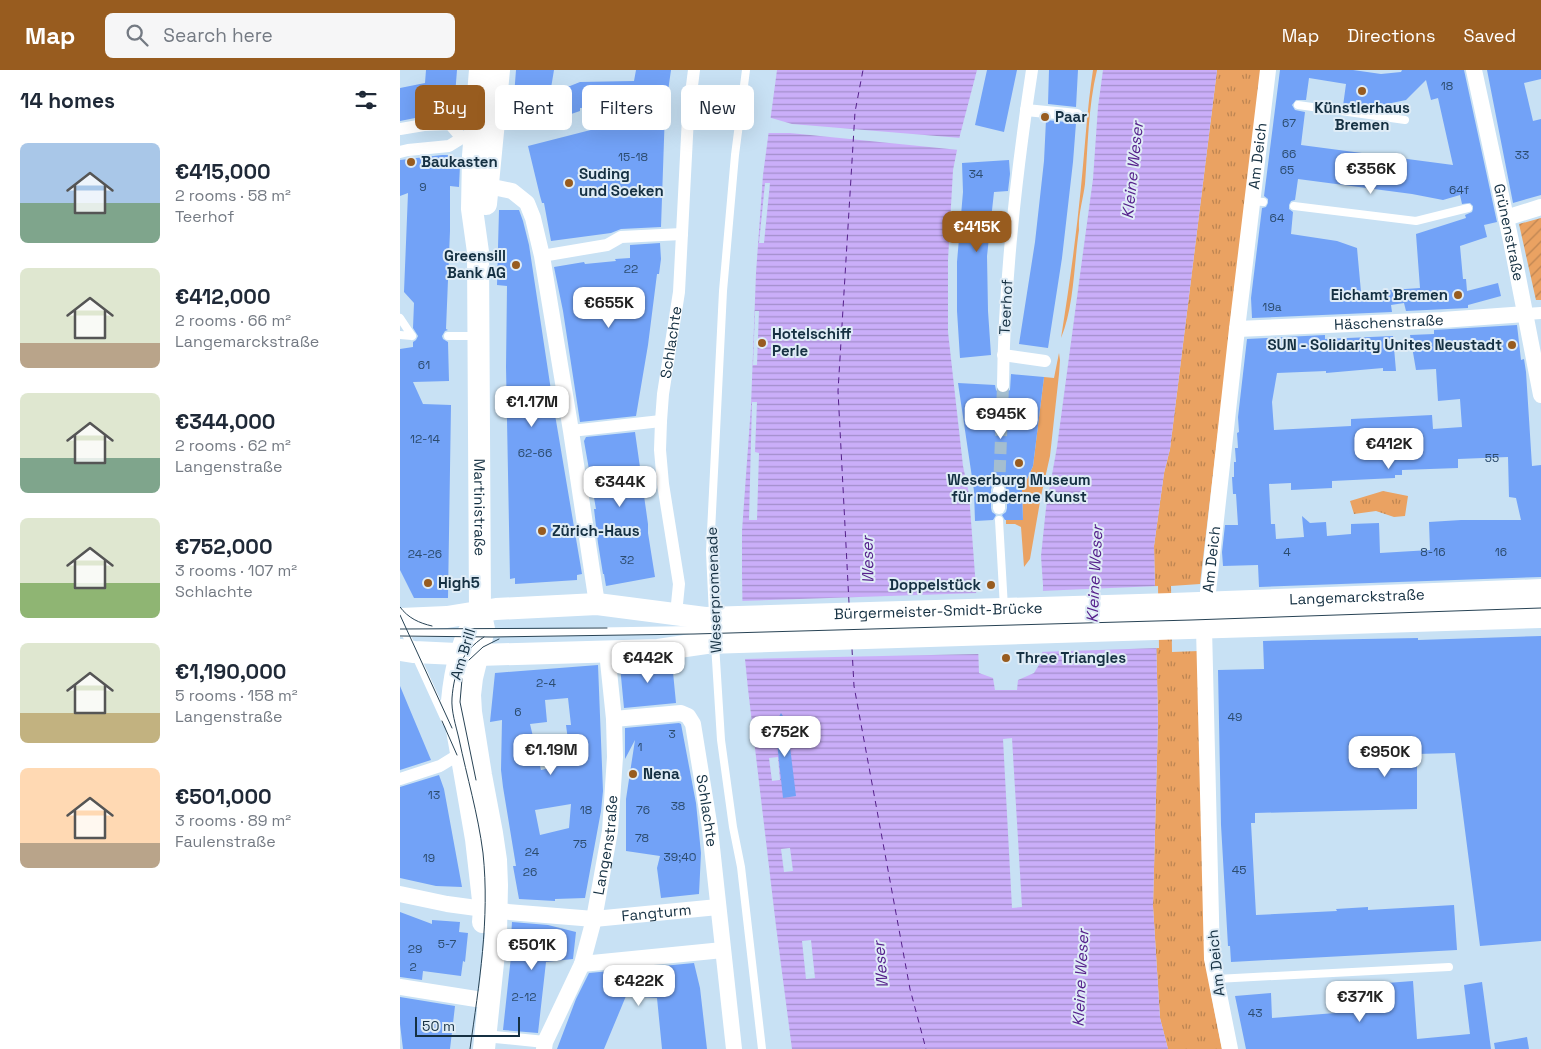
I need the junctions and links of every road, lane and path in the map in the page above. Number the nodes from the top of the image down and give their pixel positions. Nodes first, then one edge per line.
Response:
1 (480, 70) edge
2 (499, 70) edge
3 (694, 70) edge
4 (746, 70) edge
5 (1032, 70) edge
6 (1268, 70) edge
7 (1474, 70) edge
8 (1298, 105) dead end
9 (1026, 110) junction
10 (1077, 115) dead end
11 (1404, 120) dead end
12 (400, 129) edge
13 (468, 138) junction
14 (400, 152) edge
15 (488, 186) junction
16 (1294, 206) dead end
17 (1541, 207) edge
18 (1468, 208) dead end
19 (1506, 218) junction
20 (682, 234) junction
21 (478, 252) junction
22 (542, 256) junction
23 (1534, 313) edge
24 (400, 318) edge
25 (1237, 329) junction
26 (400, 335) edge
27 (448, 336) dead end
28 (478, 336) junction
29 (1003, 356) junction
30 (1045, 361) dead end
31 (1003, 386) tunnel mouth
32 (1541, 395) edge
33 (660, 421) junction
34 (571, 431) junction
35 (998, 490) tunnel mouth
36 (999, 514) joint
37 (1541, 590) edge
38 (597, 604) junction
39 (1541, 604) edge
40 (1004, 609) junction
41 (676, 614) junction
42 (1206, 615) junction
43 (1172, 617) joint
44 (1541, 617) edge
45 (1039, 620) junction
46 (978, 623) junction
47 (705, 630) junction
48 (403, 635) edge
49 (474, 637) junction
50 (607, 652) junction
51 (614, 719) junction
52 (461, 753) junction
53 (400, 779) edge
54 (482, 812) junction
55 (400, 894) edge
56 (493, 899) junction
57 (718, 908) junction
58 (594, 919) junction
59 (723, 950) junction
60 (582, 964) junction
61 (1449, 967) dead end
62 (1216, 979) junction
63 (400, 987) edge
64 (476, 998) junction
65 (544, 1045) edge
66 (478, 1046) edge
67 (734, 1049) edge
68 (762, 1049) edge
69 (1230, 1049) edge

1 - 13 main road, Martinistraße
2 - 15 main road, Martinistraße
3 - 20 street, Schlachte
4 - 68 lane, Weserpromenade
5 - 9 street, Teerhof
6 - 25 street, Am Deich
7 - 19 street, Grünenstraße
8 - 11 lane
9 - 10 street
9 - 29 street, Teerhof
12 - 13 street
13 - 14 street
13 - 21 main road, Martinistraße
15 - 21 main road, Martinistraße
15 - 22 street
16 - 18 lane
17 - 19 street
19 - 23 street, Grünenstraße
20 - 22 street
20 - 33 street, Schlachte
21 - 28 main road, Martinistraße
22 - 34 street
23 - 25 street, Häschenstraße
23 - 32 street, Grünenstraße
24 - 26 lane
25 - 42 street, Am Deich
27 - 28 lane
28 - 49 main road, Martinistraße
29 - 30 street, Teerhof
29 - 31 street, Teerhof
33 - 34 street
33 - 41 street, Schlachte
34 - 38 street
35 - 36 street
36 - 40 lane
37 - 42 main road, Langemarckstraße
38 - 41 main road
38 - 49 main road
39 - 42 lane
40 - 45 main road, Bürgermeister-Smidt-Brücke
40 - 46 main road, Bürgermeister-Smidt-Brücke
41 - 47 main road
42 - 43 main road, Langemarckstraße
42 - 44 main road, Langemarckstraße
42 - 62 street, Am Deich
43 - 45 main road, Bürgermeister-Smidt-Brücke
45 - 46 main road, Bürgermeister-Smidt-Brücke
46 - 47 main road, Bürgermeister-Smidt-Brücke
47 - 49 lane
47 - 50 main road
48 - 49 main road
48 - 49 main road
48 - 52 lane
49 - 50 main road
49 - 52 main road, Am Brill
49 - 54 lane
49 - 56 main road, Am Brill
50 - 51 street, Langenstraße
51 - 57 street, Schlachte
51 - 58 street, Langenstraße
52 - 53 street
52 - 54 lane
52 - 56 main road, Am Brill
54 - 56 lane
55 - 56 street, Fangturm
56 - 58 street, Fangturm
56 - 64 main road
56 - 66 main road
57 - 58 street, Fangturm
57 - 59 street, Schlachte
58 - 60 street, Langenstraße
59 - 60 street
59 - 67 street, Schlachte
60 - 65 street, Langenstraße
61 - 62 lane
62 - 69 street, Am Deich
63 - 64 street
64 - 66 main road
65 - 66 street

